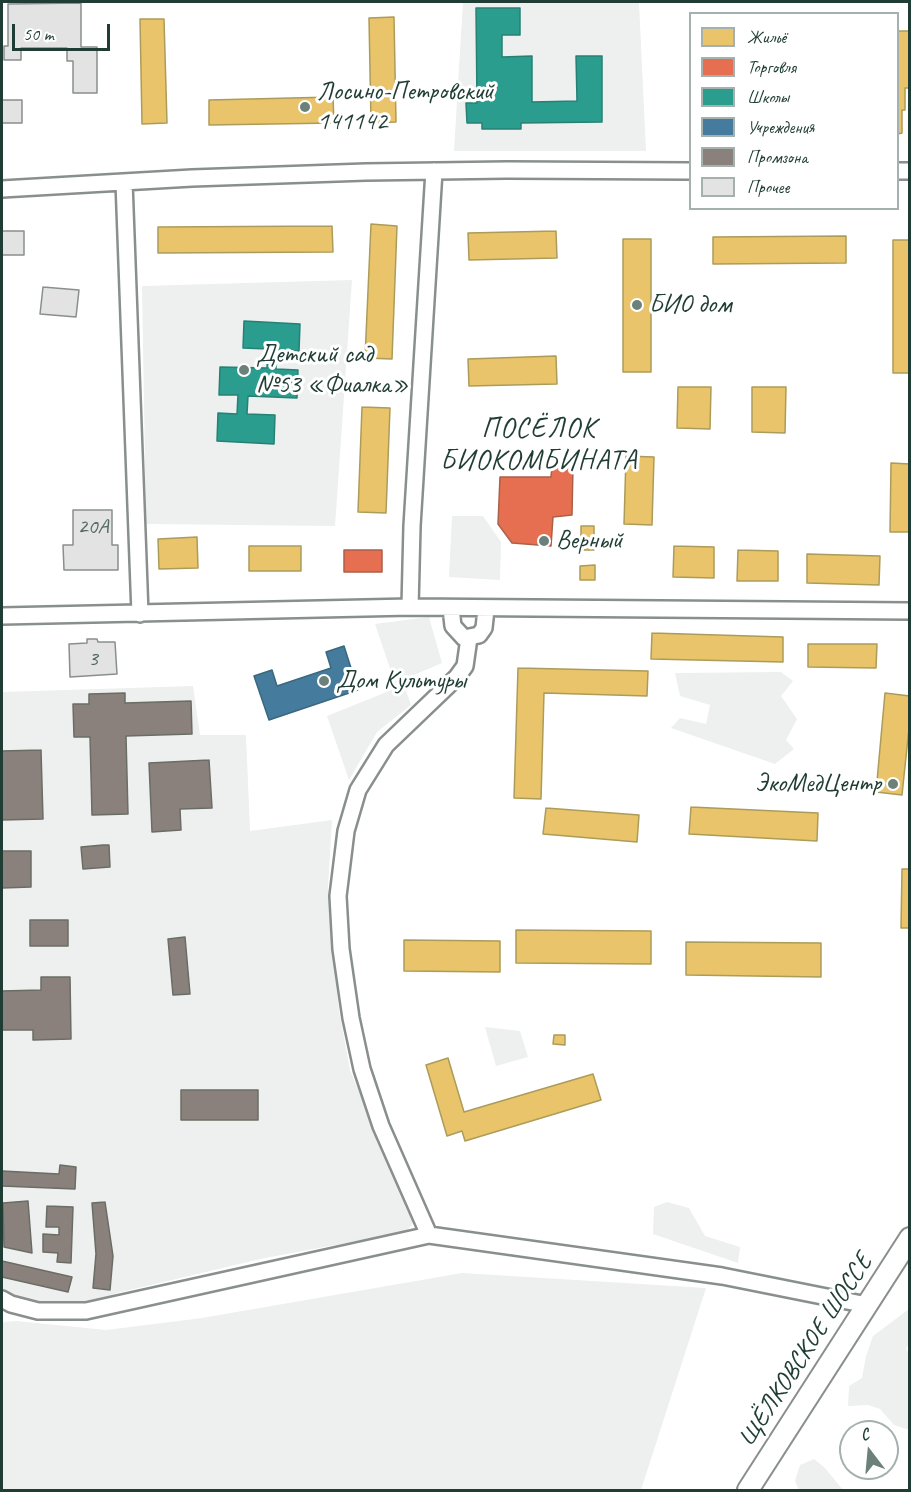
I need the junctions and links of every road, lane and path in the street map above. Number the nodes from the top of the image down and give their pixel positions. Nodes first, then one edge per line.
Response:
1 (434, 171) junction
2 (689, 171) edge
3 (124, 182) junction
4 (2, 189) edge
5 (410, 607) junction
6 (451, 608) junction
7 (486, 609) junction
8 (909, 611) edge
9 (140, 614) junction
10 (2, 615) edge
11 (469, 638) junction
12 (429, 1235) junction
13 (909, 1238) edge
14 (2, 1299) edge
15 (867, 1305) junction
16 (748, 1491) edge

1 - 2 street
1 - 3 street
1 - 5 street
3 - 4 street
3 - 9 street
5 - 6 street
5 - 9 street
6 - 7 street
6 - 11 street
7 - 8 street
7 - 11 street
9 - 10 street
11 - 12 street
12 - 14 street
12 - 15 street
13 - 15 main road, ЩЁЛКОВСКОЕ ШОССЕ
15 - 16 main road, ЩЁЛКОВСКОЕ ШОССЕ

